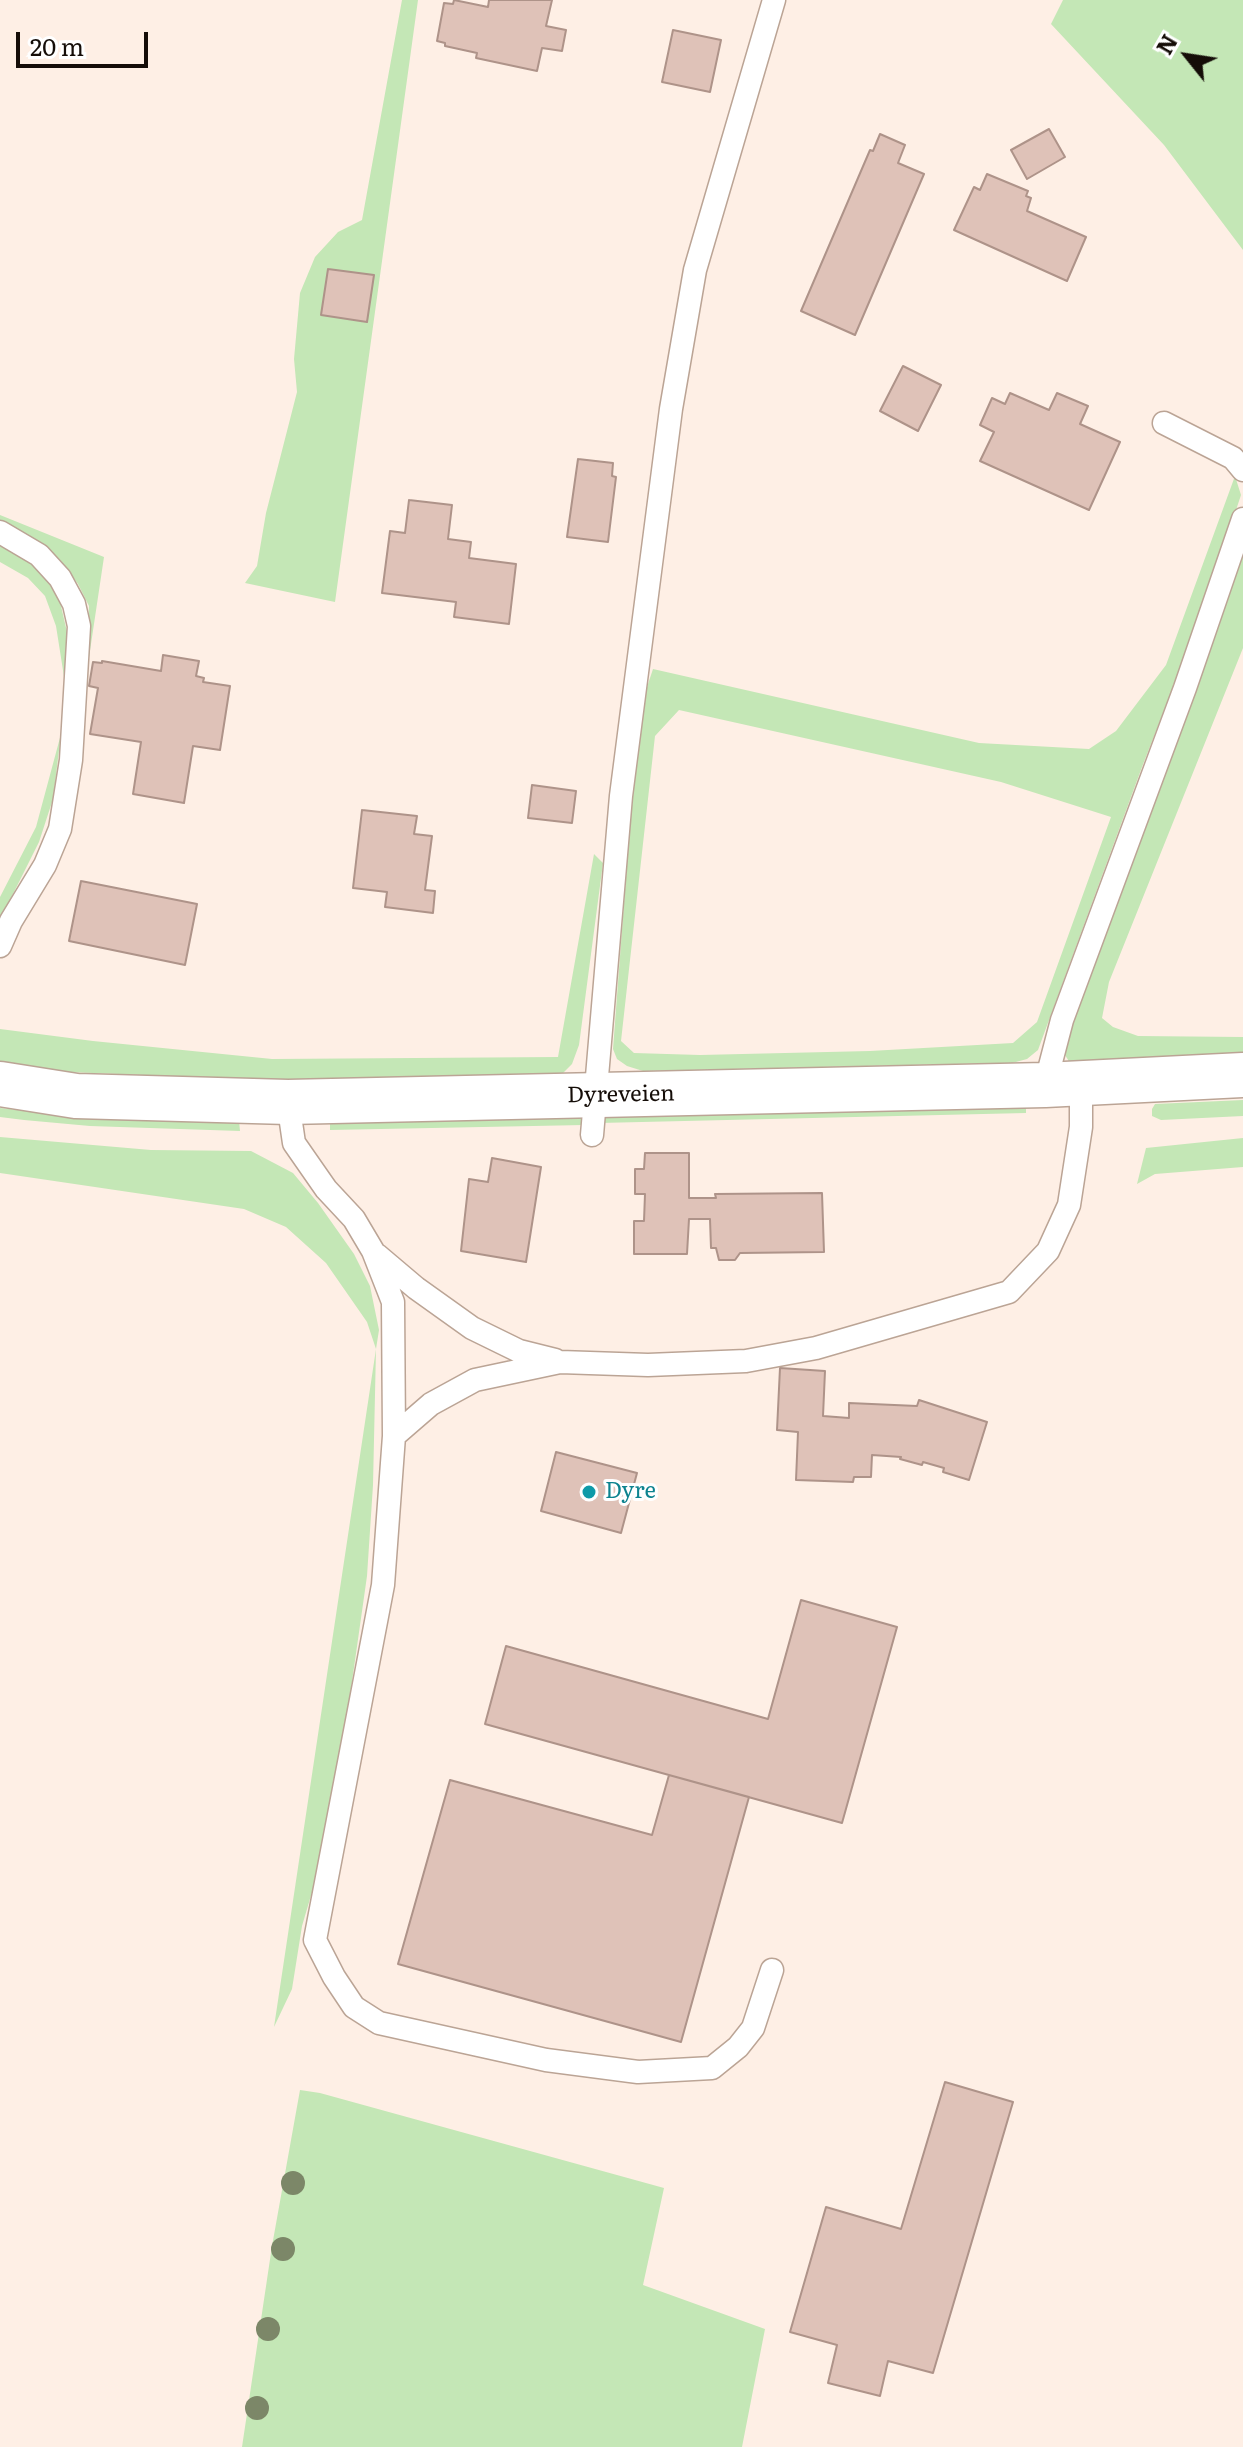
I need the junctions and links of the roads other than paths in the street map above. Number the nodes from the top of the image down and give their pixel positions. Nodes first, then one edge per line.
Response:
1 (774, 0) edge
2 (1164, 423) dead end
3 (1243, 470) edge
4 (1243, 519) edge
5 (0, 532) edge
6 (0, 946) edge
7 (1243, 1075) edge
8 (0, 1084) edge
9 (1063, 1084) junction
10 (288, 1102) junction
11 (594, 1115) junction
12 (373, 1251) junction
13 (560, 1362) junction
14 (394, 1436) junction
15 (772, 1970) dead end

1 - 11 lane
2 - 3 lane
4 - 9 lane
5 - 6 lane
7 - 9 main road, Dyreveien
8 - 10 main road, Dyreveien
9 - 11 main road, Dyreveien
9 - 13 lane
10 - 11 main road, Dyreveien
10 - 12 lane
12 - 13 lane
12 - 14 lane
13 - 14 lane
14 - 15 lane

